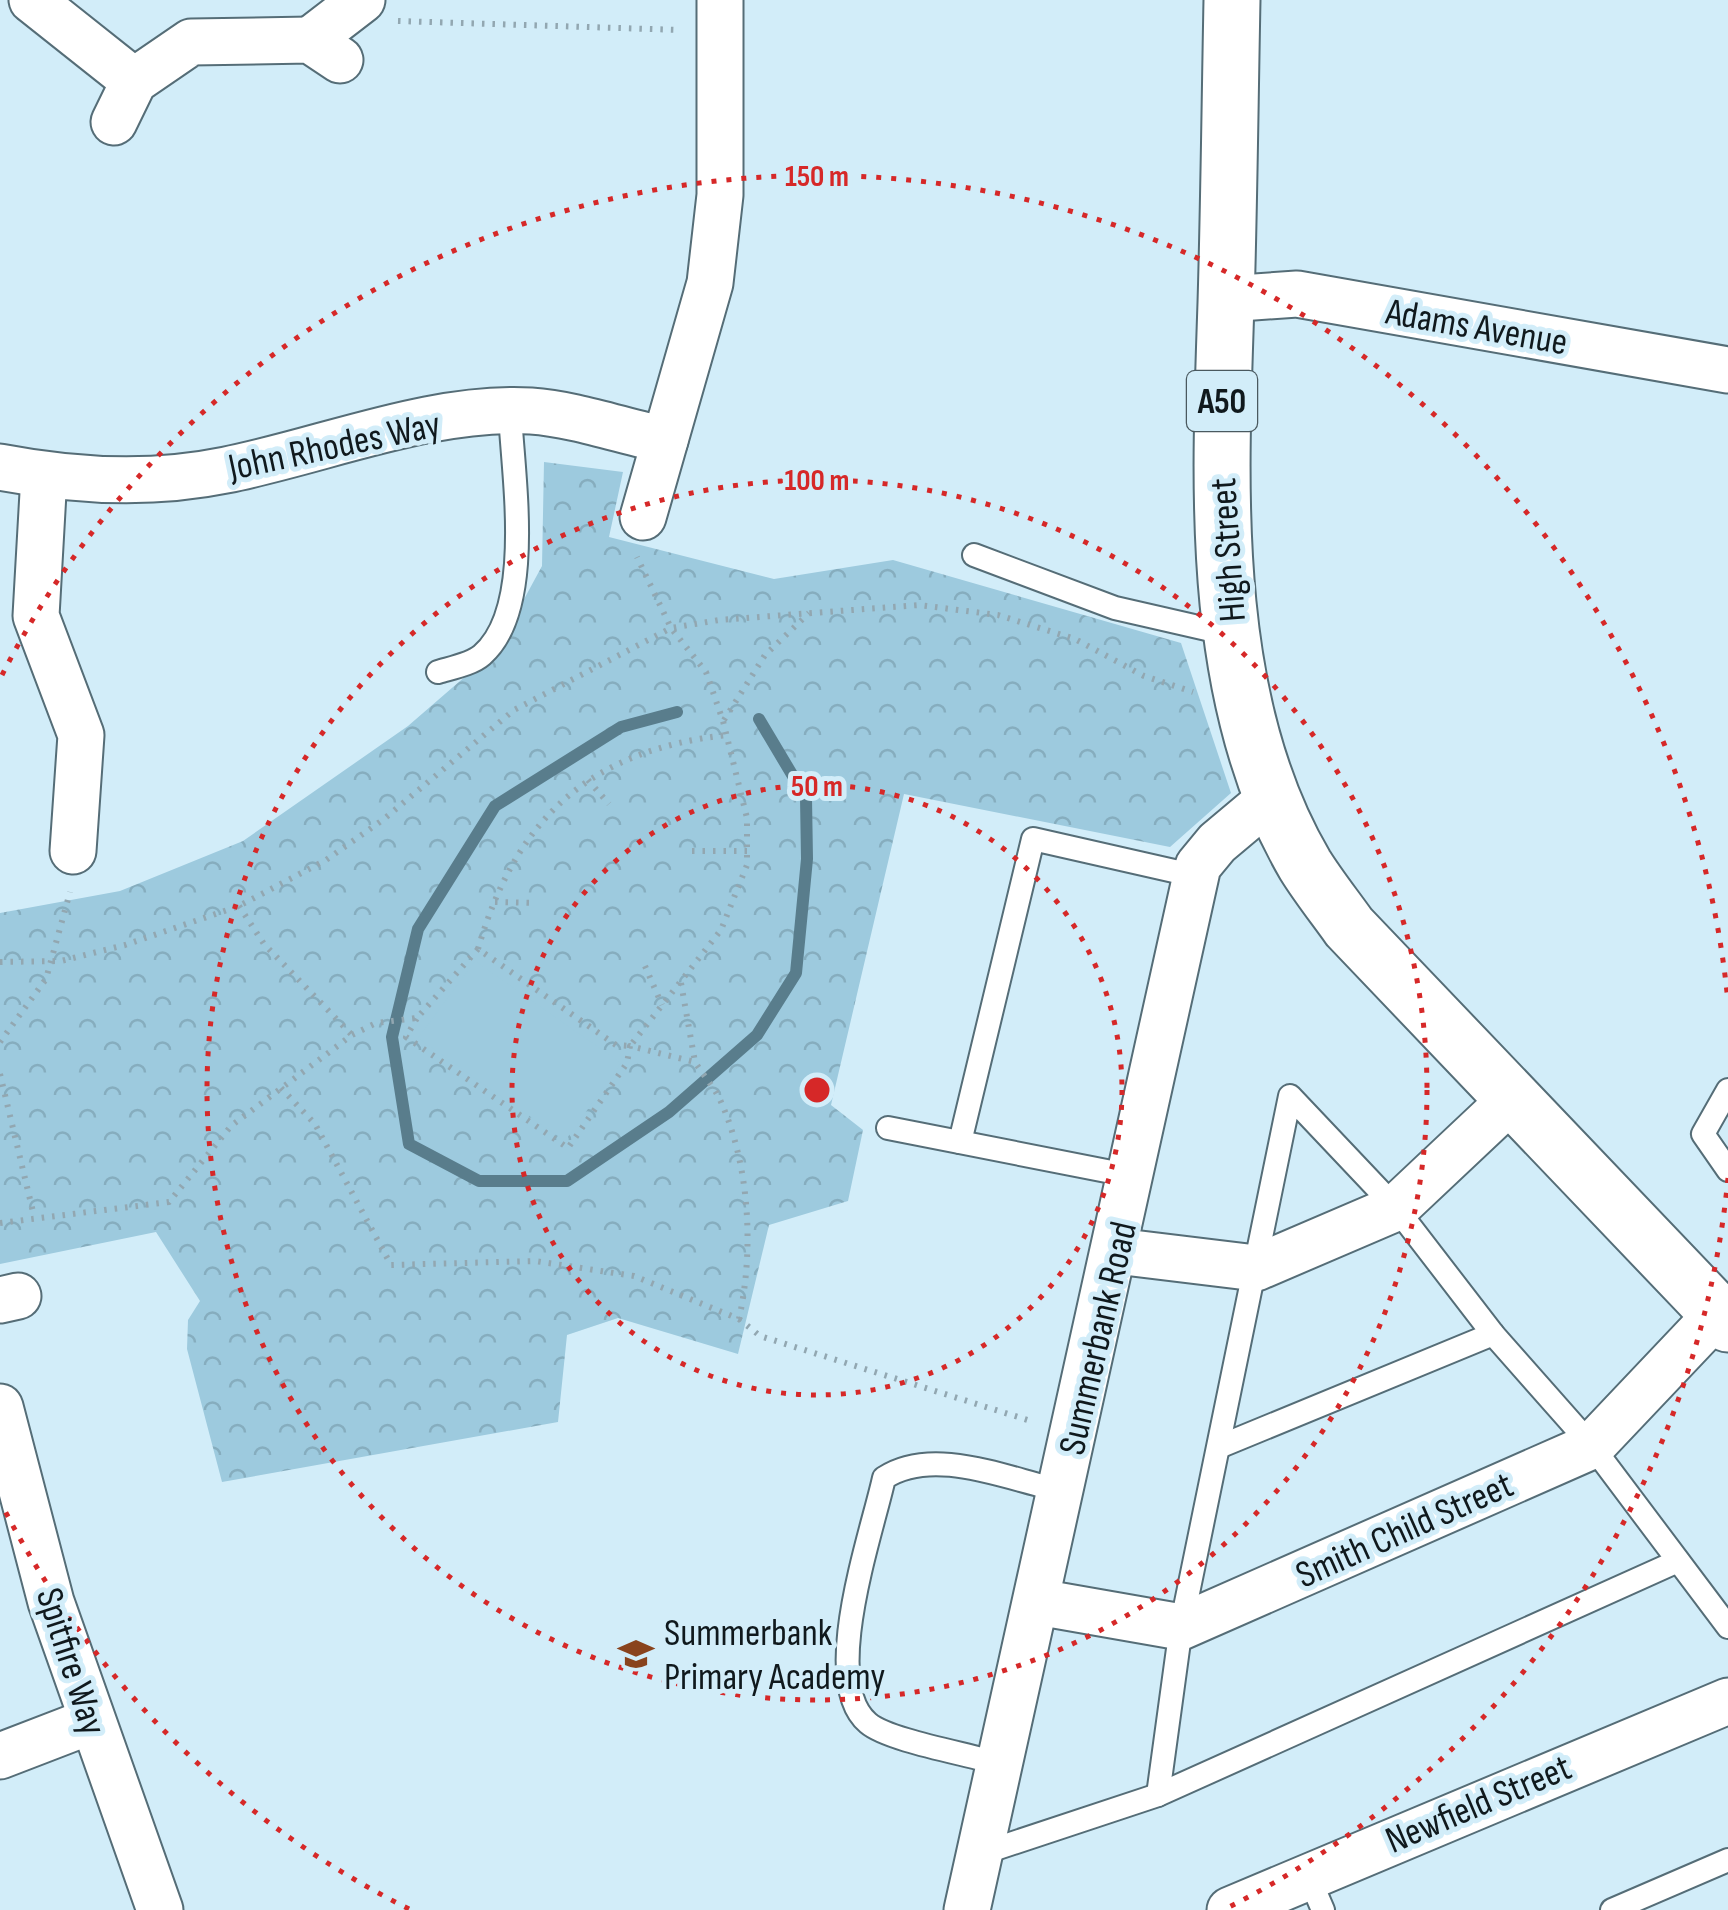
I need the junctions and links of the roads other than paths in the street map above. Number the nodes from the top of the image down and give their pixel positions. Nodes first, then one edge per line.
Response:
1 (32, 0) edge
2 (1232, 0) edge
3 (377, 10) edge
4 (720, 16) edge
5 (134, 81) junction
6 (114, 122) dead end
7 (1226, 298) junction
8 (1728, 370) edge
9 (510, 413) junction
10 (665, 440) junction
11 (0, 468) edge
12 (44, 476) junction
13 (643, 517) road end
14 (974, 555) dead end
15 (1233, 635) junction
16 (438, 672) dead end
17 (1273, 796) junction
18 (73, 850) road end
19 (1196, 876) junction
20 (1728, 1090) edge
21 (1514, 1096) junction
22 (888, 1128) dead end
23 (960, 1142) junction
24 (1728, 1170) edge
25 (1132, 1176) junction
26 (1396, 1208) junction
27 (1116, 1251) junction
28 (1256, 1268) junction
29 (1723, 1318) edge
30 (1493, 1334) junction
31 (0, 1408) edge
32 (1221, 1446) junction
33 (1592, 1446) junction
34 (1063, 1491) junction
35 (1678, 1562) junction
36 (1038, 1602) junction
37 (1181, 1627) junction
38 (1728, 1627) edge
39 (1728, 1701) edge
40 (90, 1721) junction
41 (0, 1756) edge
42 (1000, 1764) junction
43 (1158, 1795) junction
44 (980, 1854) junction
45 (1728, 1860) edge
46 (1316, 1893) edge
47 (160, 1910) edge
48 (967, 1910) edge
49 (1230, 1910) edge
50 (1612, 1910) edge

1 - 5 street
2 - 7 main road, High Street / A50
3 - 5 street
4 - 10 street
5 - 6 street
7 - 8 street, Adams Avenue
7 - 15 main road, High Street / A50
9 - 10 street, John Rhodes Way
9 - 12 street, John Rhodes Way
9 - 16 lane
10 - 13 street
11 - 12 street, John Rhodes Way
12 - 18 street
14 - 15 lane
15 - 17 main road, High Street / A50
17 - 19 street, Summerbank Road
17 - 21 main road, A50
19 - 23 lane
19 - 25 street, Summerbank Road
20 - 24 lane
21 - 26 street
21 - 29 main road, A50
22 - 23 lane
23 - 25 lane
25 - 27 street, Summerbank Road
26 - 28 street
26 - 28 lane
26 - 30 lane
27 - 28 street
27 - 34 street, Summerbank Road
28 - 32 lane
29 - 33 street, Smith Child Street
30 - 32 lane
30 - 33 lane
31 - 40 street, Spitfire Way
32 - 37 lane
33 - 35 lane
33 - 37 street, Smith Child Street
34 - 36 street, Summerbank Road
34 - 42 lane
35 - 38 lane
35 - 43 lane
36 - 37 street
36 - 42 street, Summerbank Road
37 - 43 lane
39 - 46 street, Newfield Street
40 - 41 street
40 - 47 street, Spitfire Way
42 - 44 street, Summerbank Road
43 - 44 lane
44 - 48 street, Summerbank Road
45 - 50 lane
46 - 49 street, Newfield Street

